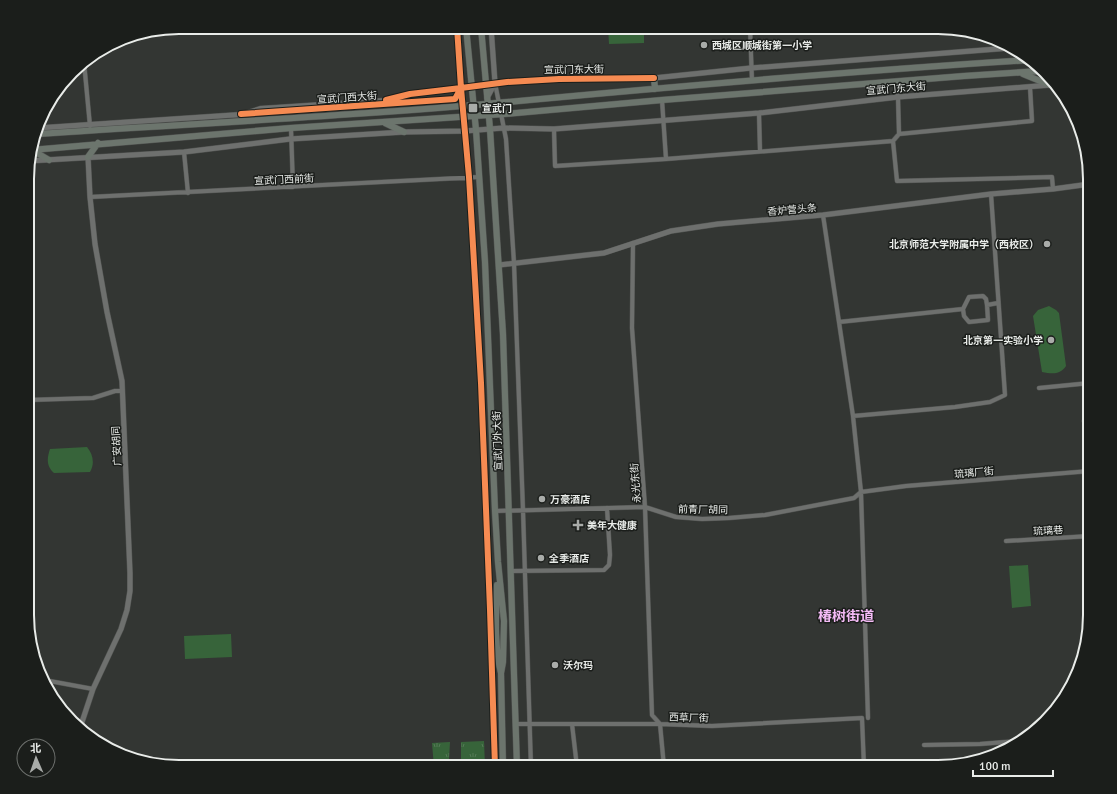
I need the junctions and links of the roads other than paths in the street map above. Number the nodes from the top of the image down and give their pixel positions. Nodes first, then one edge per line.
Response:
1 (457, 34) edge
2 (467, 34) edge
3 (481, 34) edge
4 (492, 34) edge
5 (750, 34) edge
6 (1001, 49) edge
7 (1022, 61) edge
8 (751, 68) junction
9 (85, 69) edge
10 (1035, 72) edge
11 (1022, 73) junction
12 (654, 78) junction
13 (752, 81) junction
14 (895, 82) junction
15 (495, 83) junction
16 (1047, 83) edge
17 (485, 85) junction
18 (1049, 85) edge
19 (471, 87) junction
20 (1030, 87) junction
21 (461, 88) junction
22 (655, 89) junction
23 (898, 97) junction
24 (455, 99) junction
25 (662, 100) junction
26 (487, 101) junction
27 (472, 104) junction
28 (462, 105) junction
29 (759, 113) junction
30 (488, 115) junction
31 (464, 116) junction
32 (474, 116) junction
33 (241, 118) junction
34 (663, 120) junction
35 (383, 123) junction
36 (90, 127) junction
37 (44, 128) edge
38 (291, 128) junction
39 (503, 128) junction
40 (490, 129) junction
41 (554, 129) junction
42 (476, 130) junction
43 (404, 132) junction
44 (465, 132) junction
45 (42, 133) edge
46 (899, 134) junction
47 (290, 139) junction
48 (893, 140) junction
49 (98, 143) junction
50 (37, 149) edge
51 (760, 151) junction
52 (184, 152) junction
53 (37, 153) edge
54 (88, 157) junction
55 (666, 159) junction
56 (48, 160) junction
57 (35, 161) edge
58 (469, 177) junction
59 (479, 177) junction
60 (1083, 185) edge
61 (293, 187) junction
62 (1053, 189) junction
63 (188, 193) junction
64 (991, 194) junction
65 (90, 197) junction
66 (824, 215) junction
67 (633, 243) junction
68 (514, 263) junction
69 (499, 265) junction
70 (998, 303) junction
71 (987, 305) junction
72 (962, 308) junction
73 (839, 322) junction
74 (1083, 384) edge
75 (1039, 388) dead end
76 (122, 390) junction
77 (34, 400) edge
78 (853, 416) junction
79 (1083, 472) edge
80 (860, 492) junction
81 (644, 507) junction
82 (607, 508) junction
83 (509, 510) junction
84 (523, 510) junction
85 (495, 511) junction
86 (1083, 536) edge
87 (1006, 540) dead end
88 (512, 571) junction
89 (524, 571) junction
90 (50, 681) edge
91 (93, 689) junction
92 (868, 718) dead end
93 (82, 723) edge
94 (516, 724) junction
95 (530, 724) junction
96 (572, 724) junction
97 (660, 724) junction
98 (1008, 742) edge
99 (924, 745) dead end
100 (495, 760) edge
101 (503, 760) edge
102 (517, 760) edge
103 (530, 760) edge
104 (576, 760) edge
105 (663, 760) edge
106 (864, 760) edge

1 - 21 street
2 - 19 main road, 宣武门外大街
3 - 17 main road, 宣武门外大街
4 - 15 street
5 - 8 street
6 - 8 street, 宣武门东大街
7 - 13 main road, 宣武门东大街
8 - 12 street, 宣武门东大街
8 - 13 street
9 - 36 street
10 - 11 main road, 宣武门东大街
11 - 14 main road, 宣武门东大街
11 - 16 main road
12 - 15 street, 宣武门东大街
12 - 22 main road
13 - 22 main road, 宣武门东大街
14 - 23 street
14 - 25 main road, 宣武门东大街
15 - 17 street, 宣武门东大街
15 - 26 street
15 - 39 street
17 - 19 street, 宣武门东大街
17 - 26 main road, 宣武门外大街
18 - 20 street, 宣武门东大街
19 - 21 street, 宣武门东大街
19 - 27 main road, 宣武门外大街
20 - 23 street, 宣武门东大街
20 - 46 street
21 - 24 street
21 - 28 street
21 - 33 street, 宣武门西大街
22 - 26 main road, 宣武门东大街
23 - 29 street, 宣武门东大街
23 - 46 street
24 - 28 street
24 - 33 street, 宣武门西大街
25 - 30 main road, 宣武门东大街
25 - 34 street
26 - 27 main road, 宣武门西大街
26 - 30 main road, 宣武门外大街
27 - 28 main road, 宣武门西大街
27 - 32 main road, 宣武门外大街
28 - 31 street
28 - 33 main road, 宣武门西大街
29 - 34 street, 宣武门东大街
29 - 51 street
30 - 32 main road, 宣武门东大街
30 - 40 main road, 宣武门外大街
31 - 32 main road, 宣武门东大街
31 - 35 main road
31 - 44 street
32 - 42 main road, 宣武门外大街
33 - 36 main road, 宣武门西大街
34 - 41 street, 宣武门东大街
34 - 55 street
35 - 38 main road
35 - 43 main road
36 - 37 street, 宣武门西大街
36 - 45 main road, 宣武门西大街
38 - 47 street
38 - 49 main road
39 - 40 street, 宣武门东大街
39 - 41 street, 宣武门东大街
39 - 68 street
40 - 42 street, 宣武门东大街
40 - 69 main road, 宣武门外大街
41 - 55 street
42 - 44 street, 宣武门东大街
42 - 59 main road, 宣武门外大街
43 - 44 street
43 - 47 street
44 - 58 street
46 - 48 street
47 - 52 street
47 - 61 street
48 - 51 street
48 - 62 street
49 - 50 main road
49 - 54 main road
51 - 55 street
52 - 54 street
52 - 63 street
53 - 56 main road
54 - 56 street
54 - 65 street, 广安胡同
56 - 57 street
58 - 59 street, 宣武门西前街
58 - 61 street, 宣武门西前街
58 - 100 street
59 - 85 main road, 宣武门外大街
60 - 62 street, 香炉营头条
61 - 63 street, 宣武门西前街
62 - 64 street, 香炉营头条
63 - 65 street, 宣武门西前街
64 - 66 street, 香炉营头条
64 - 70 street
65 - 76 street, 广安胡同
66 - 67 street, 香炉营头条
66 - 73 street
67 - 68 street, 香炉营头条
67 - 81 street, 永光东街
68 - 69 street, 香炉营头条
68 - 84 street
69 - 83 main road, 宣武门外大街
70 - 71 street
70 - 78 street
71 - 72 street
71 - 72 street
72 - 73 street
73 - 78 street
74 - 75 street
76 - 77 street
76 - 91 street, 广安胡同
78 - 80 street
79 - 80 street, 琉璃厂街
80 - 81 street, 前青厂胡同
80 - 92 street
81 - 82 street, 前青厂胡同
81 - 97 street, 永光东街
82 - 84 street, 前青厂胡同
82 - 89 street
83 - 84 street, 前青厂胡同
83 - 85 street, 前青厂胡同
83 - 88 main road, 宣武门外大街
84 - 89 street
85 - 101 main road, 宣武门外大街
86 - 87 street, 琉璃巷
88 - 89 street
88 - 94 main road, 宣武门外大街
89 - 95 street
90 - 91 street
91 - 93 street, 广安胡同
94 - 95 street, 西草厂街
94 - 102 main road, 宣武门外大街
95 - 96 street, 西草厂街
95 - 103 street
96 - 97 street, 西草厂街
96 - 104 street
97 - 105 street, 永光东街
97 - 106 street, 西草厂街
98 - 99 street

